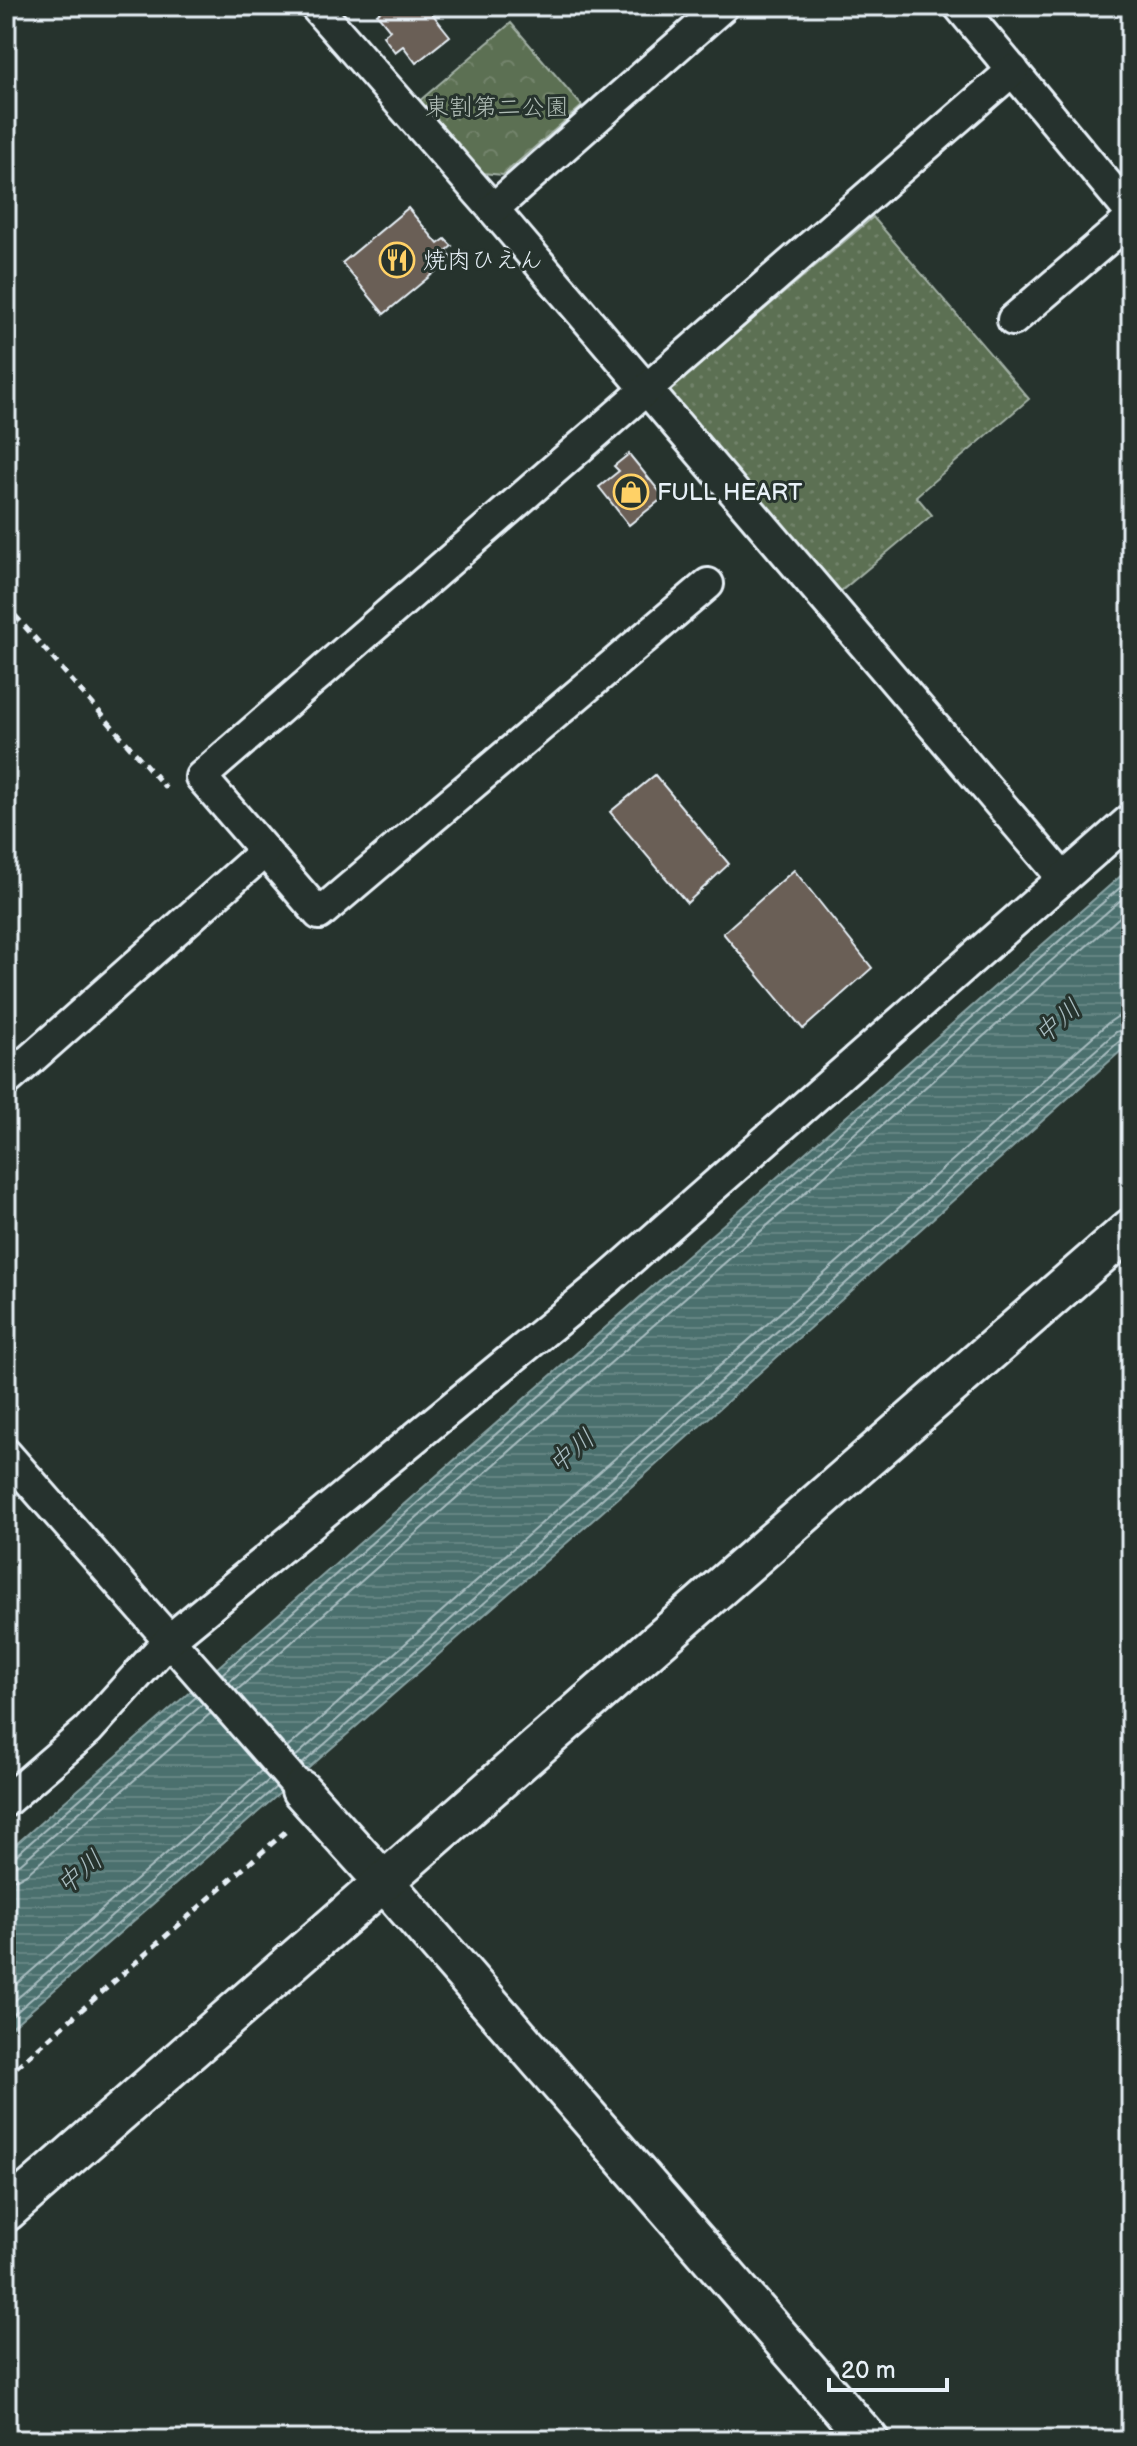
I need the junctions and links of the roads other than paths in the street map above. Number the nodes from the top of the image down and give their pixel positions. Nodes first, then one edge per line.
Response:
1 (315, 6) edge
2 (723, 6) edge
3 (959, 6) edge
4 (1013, 70) junction
5 (493, 209) junction
6 (1131, 216) edge
7 (1013, 320) dead end
8 (647, 391) junction
9 (708, 584) dead end
10 (1131, 819) edge
11 (265, 851) junction
12 (1063, 878) junction
13 (6, 1081) edge
14 (1131, 1228) edge
15 (6, 1454) edge
16 (169, 1640) junction
17 (301, 1790) joint
18 (6, 1801) edge
19 (384, 1882) junction
20 (6, 2212) edge
21 (869, 2440) edge

1 - 5 street
2 - 5 street
3 - 4 street
4 - 6 street
4 - 8 street
5 - 8 street
6 - 7 street
8 - 11 street
8 - 12 street
9 - 11 street
10 - 12 street
11 - 13 street
12 - 16 street
14 - 19 street
15 - 16 street
16 - 17 street
16 - 18 street
17 - 19 street
19 - 20 street
19 - 21 street

